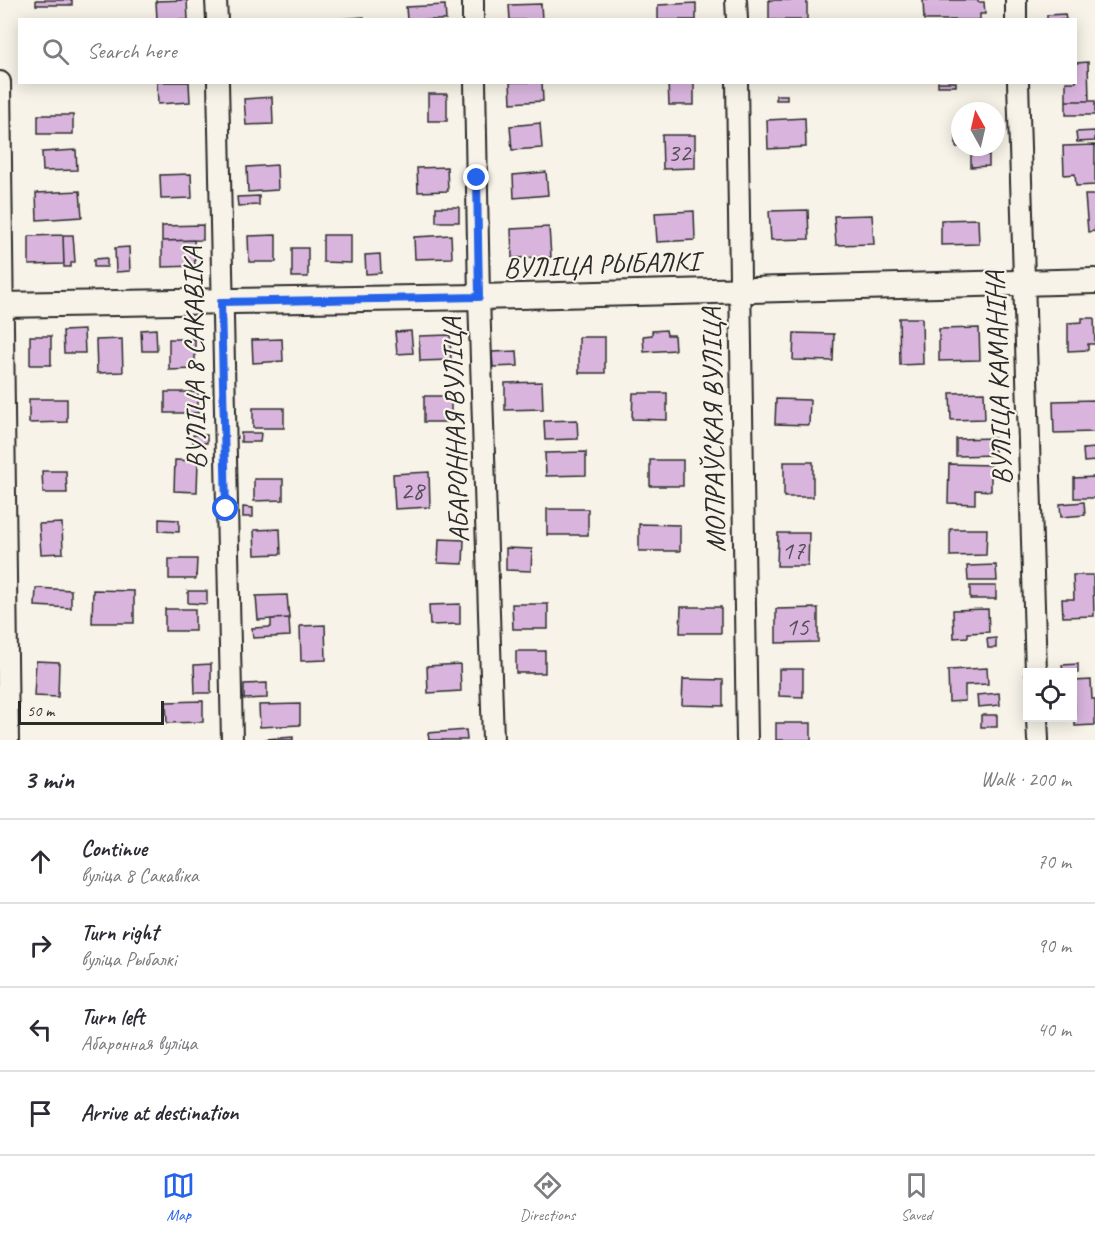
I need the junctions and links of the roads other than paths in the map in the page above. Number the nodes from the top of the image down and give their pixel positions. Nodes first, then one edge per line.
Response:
1 (216, 0) edge
2 (224, 0) edge
3 (473, 0) edge
4 (736, 0) edge
5 (1016, 0) edge
6 (217, 18) edge
7 (474, 18) edge
8 (737, 18) edge
9 (1016, 18) edge
10 (0, 82) edge
11 (218, 84) edge
12 (475, 84) edge
13 (737, 84) edge
14 (1018, 84) edge
15 (1095, 281) edge
16 (1023, 283) junction
17 (739, 290) junction
18 (479, 297) junction
19 (221, 302) junction
20 (1, 305) edge
21 (1036, 668) edge
22 (1037, 722) edge
23 (8, 740) edge
24 (232, 740) edge
25 (493, 740) edge
26 (747, 740) edge
27 (1038, 740) edge

1 - 2 street
1 - 6 street
3 - 7 street
4 - 8 street
5 - 9 street
10 - 20 street
11 - 19 street, ВУЛІЦА 8 САКАВІКА
12 - 18 street, АБАРОННАЯ ВУЛІЦА
13 - 17 street, МОПРАЎСКАЯ ВУЛІЦА
14 - 16 street, ВУЛІЦА КАМАНІНА
15 - 16 street, ВУЛІЦА РЫБАЛКІ
16 - 17 street, ВУЛІЦА РЫБАЛКІ
16 - 21 street, ВУЛІЦА КАМАНІНА
17 - 18 street, ВУЛІЦА РЫБАЛКІ
17 - 26 street, МОПРАЎСКАЯ ВУЛІЦА
18 - 19 street, ВУЛІЦА РЫБАЛКІ
18 - 25 street, АБАРОННАЯ ВУЛІЦА
19 - 20 street, ВУЛІЦА РЫБАЛКІ
19 - 24 street, ВУЛІЦА 8 САКАВІКА
20 - 23 street
22 - 27 street

